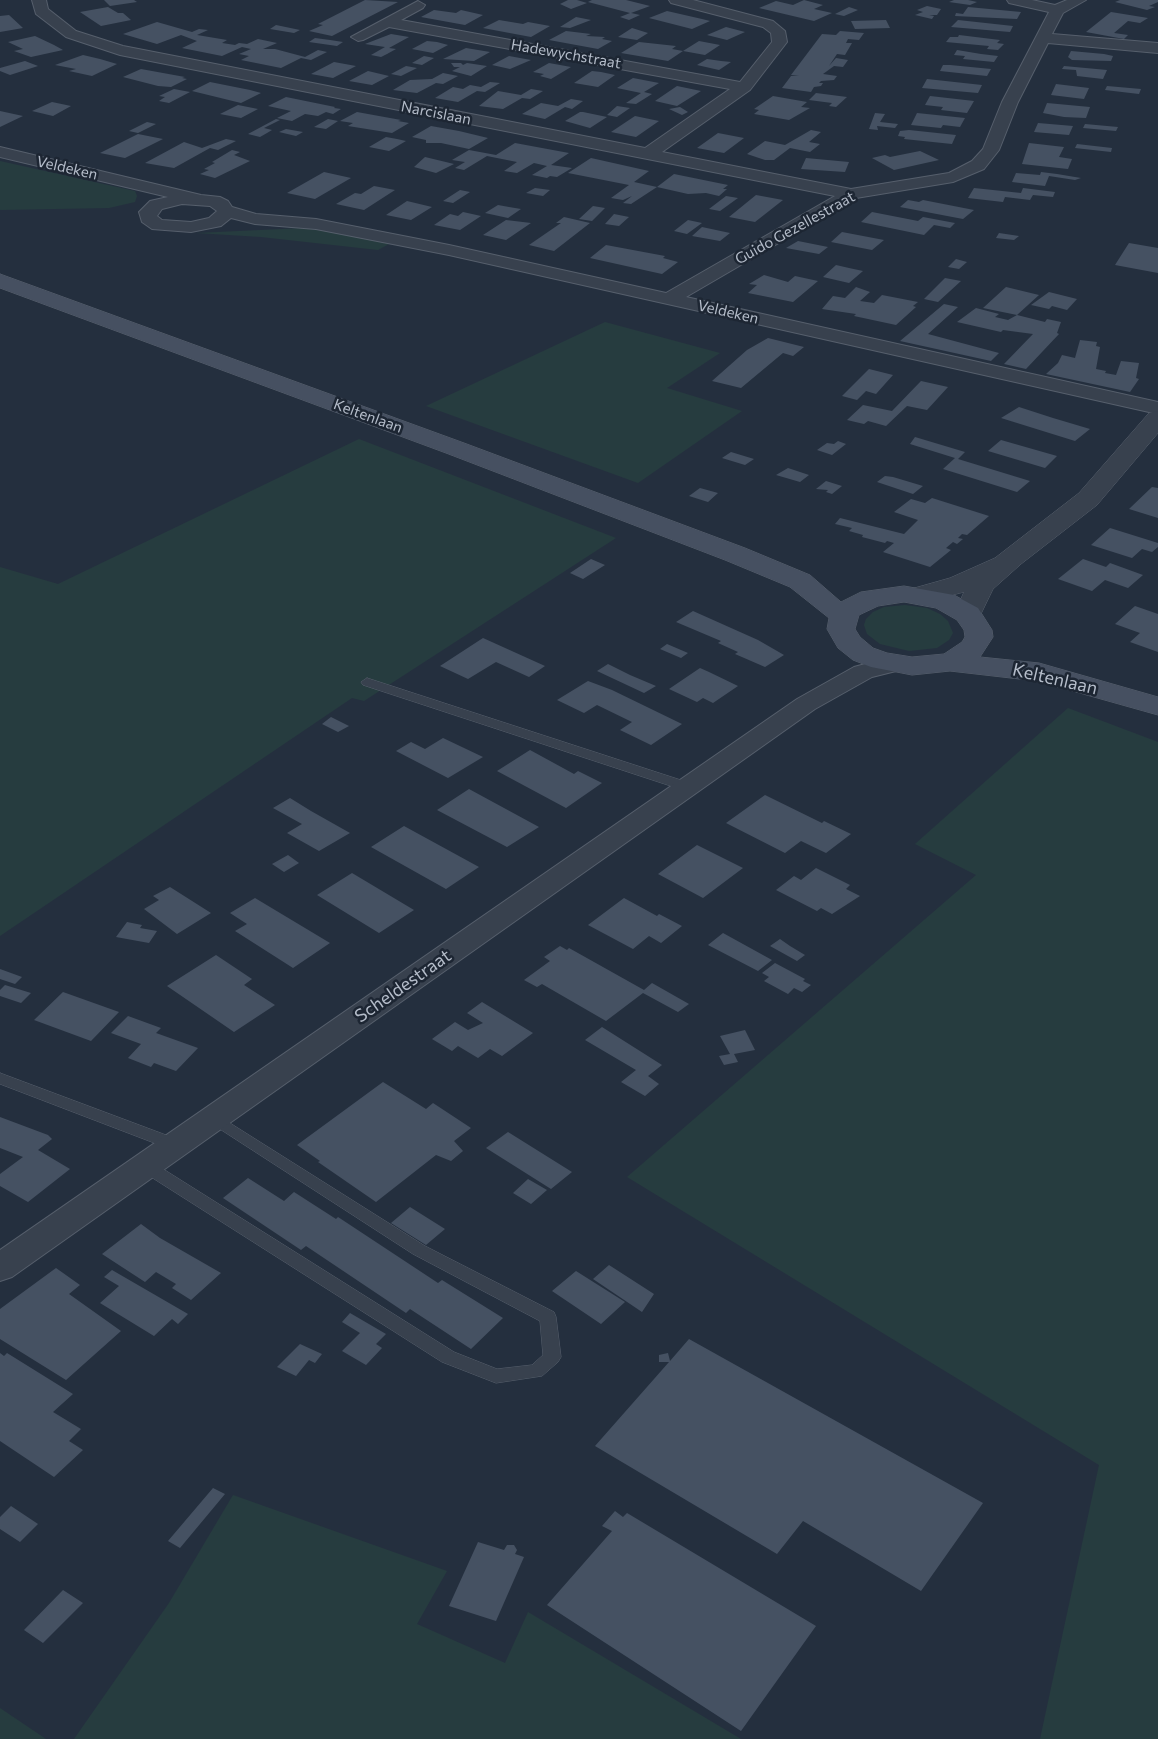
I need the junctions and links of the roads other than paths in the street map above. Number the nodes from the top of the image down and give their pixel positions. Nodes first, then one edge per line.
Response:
1 (39, 0) edge
2 (676, 0) edge
3 (1014, 0) edge
4 (1079, 0) edge
5 (418, 5) dead end
6 (1057, 10) junction
7 (387, 22) junction
8 (358, 37) dead end
9 (1041, 38) junction
10 (1158, 48) edge
11 (744, 87) junction
12 (0, 152) edge
13 (648, 154) junction
14 (135, 183) junction
15 (851, 194) junction
16 (194, 198) junction
17 (163, 202) junction
18 (225, 211) junction
19 (298, 222) junction
20 (206, 225) junction
21 (0, 281) edge
22 (669, 299) junction
23 (1158, 385) edge
24 (1154, 410) edge
25 (735, 554) junction
26 (1011, 558) junction
27 (909, 595) junction
28 (973, 622) junction
29 (846, 628) junction
30 (950, 662) junction
31 (894, 664) junction
32 (367, 682) dead end
33 (806, 704) junction
34 (1158, 706) edge
35 (688, 787) junction
36 (0, 1078) edge
37 (214, 1118) junction
38 (176, 1145) junction
39 (146, 1166) junction
40 (0, 1268) edge

1 - 13 street, Narcislaan
2 - 11 street
3 - 6 street
4 - 6 street
5 - 7 street
6 - 9 street, Guido Gezellestraat
7 - 8 street
7 - 11 street, Hadewychstraat
9 - 10 street
9 - 15 street, Guido Gezellestraat
11 - 13 street
12 - 14 street, Veldeken
13 - 15 street, Narcislaan
14 - 16 street, Veldeken
14 - 17 street, Veldeken
15 - 22 street, Guido Gezellestraat
16 - 17 street, Veldeken
16 - 18 street, Veldeken
17 - 20 street, Veldeken
18 - 19 street, Veldeken
18 - 20 street
19 - 20 street, Veldeken
19 - 22 street, Veldeken
21 - 25 main road, Keltenlaan
22 - 24 street, Veldeken
23 - 24 street
24 - 26 street
25 - 27 main road, Keltenlaan
25 - 29 main road, Keltenlaan
26 - 27 street
26 - 28 street
27 - 28 main road, Keltenlaan
27 - 29 main road, Keltenlaan
28 - 30 main road, Keltenlaan
28 - 34 main road, Keltenlaan
29 - 31 main road, Keltenlaan
29 - 33 street, Scheldestraat
30 - 31 main road, Keltenlaan
30 - 34 main road, Keltenlaan
31 - 33 street, Scheldestraat
32 - 35 lane
33 - 35 street, Scheldestraat
35 - 37 street, Scheldestraat
36 - 38 lane
37 - 38 street, Scheldestraat
37 - 39 lane
38 - 39 street, Scheldestraat
39 - 40 street, Scheldestraat

